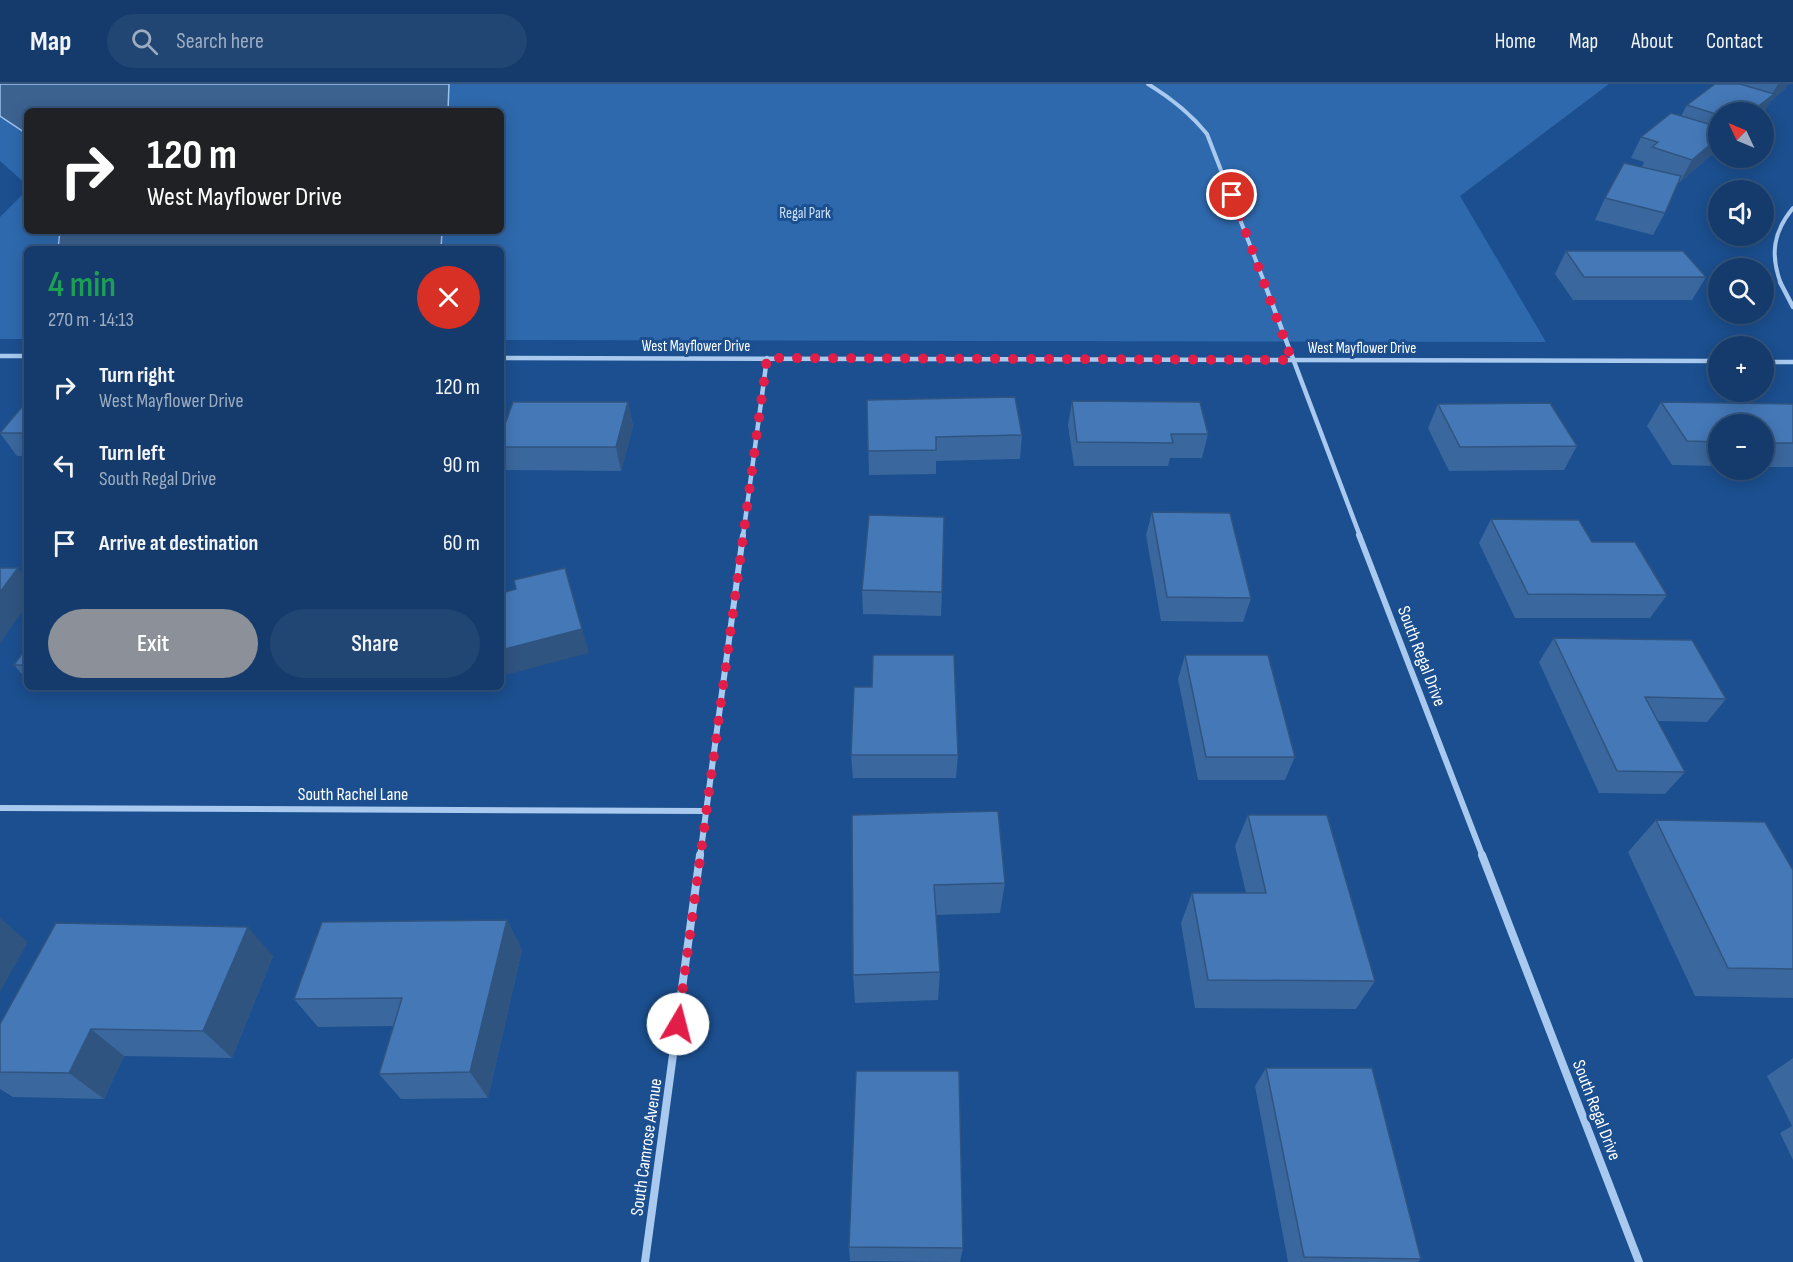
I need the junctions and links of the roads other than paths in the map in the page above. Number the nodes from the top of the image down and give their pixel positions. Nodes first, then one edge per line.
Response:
1 (1148, 84) edge
2 (1793, 208) edge
3 (1793, 307) edge
4 (0, 356) edge
5 (24, 356) edge
6 (504, 358) edge
7 (767, 358) junction
8 (1292, 360) junction
9 (1708, 362) edge
10 (1774, 362) edge
11 (1793, 362) edge
12 (0, 808) edge
13 (707, 810) junction
14 (645, 1262) edge
15 (1639, 1262) edge

1 - 8 street, South Regal Drive
2 - 3 street
4 - 5 street
6 - 7 street, West Mayflower Drive
7 - 8 street, West Mayflower Drive
7 - 13 street, South Camrose Avenue
8 - 9 street, West Mayflower Drive
8 - 15 street, South Regal Drive
10 - 11 street
12 - 13 street, South Rachel Lane
13 - 14 street, South Camrose Avenue

